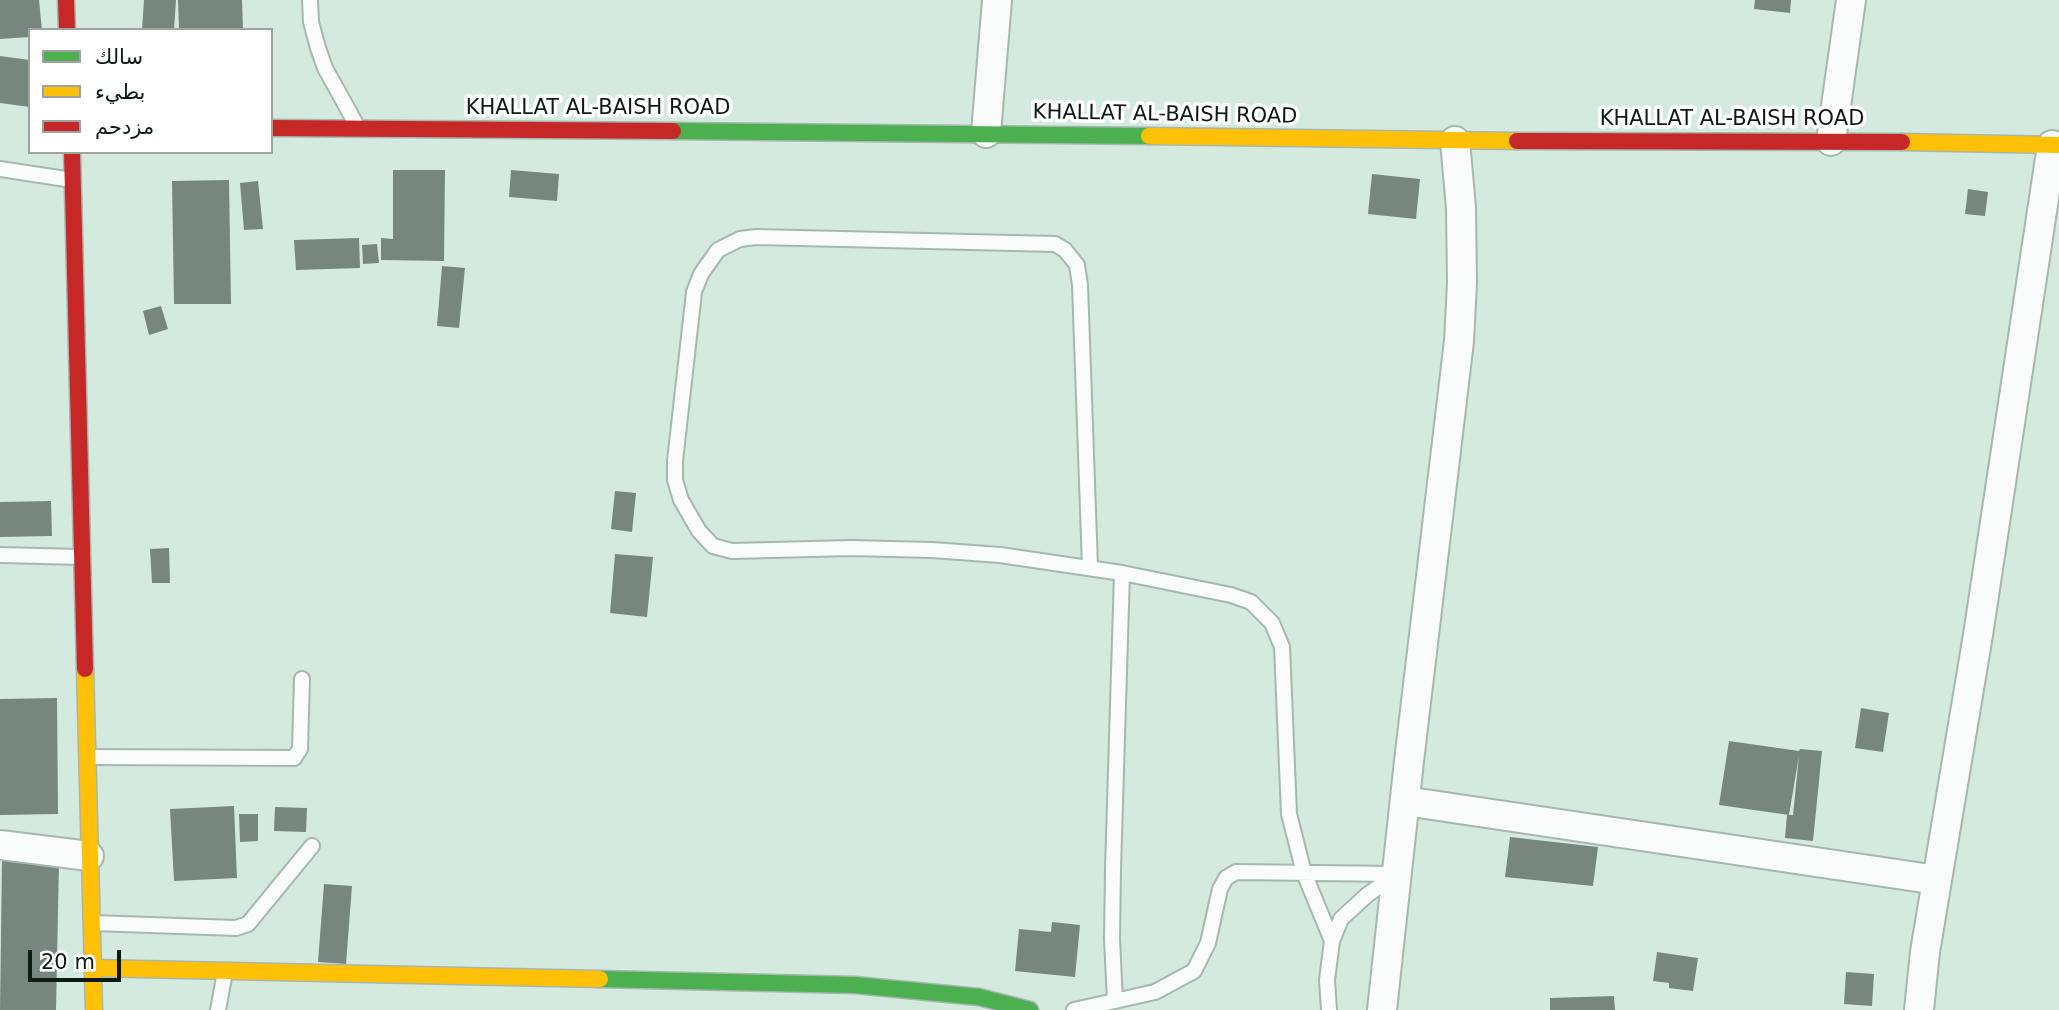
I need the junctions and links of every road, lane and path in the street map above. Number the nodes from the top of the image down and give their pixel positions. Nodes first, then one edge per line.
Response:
1 (66, 0) edge
2 (310, 0) edge
3 (997, 0) edge
4 (1851, 0) edge
5 (67, 28) edge
6 (273, 128) edge
7 (358, 129) junction
8 (986, 133) junction
9 (1455, 141) junction
10 (1830, 141) junction
11 (2056, 145) edge
12 (72, 154) edge
13 (0, 169) edge
14 (73, 180) junction
15 (1, 555) edge
16 (82, 557) junction
17 (1090, 568) junction
18 (1122, 573) junction
19 (302, 679) dead end
20 (87, 757) junction
21 (1405, 801) junction
22 (0, 845) edge
23 (312, 846) dead end
24 (89, 856) junction
25 (1304, 873) junction
26 (1396, 874) junction
27 (1937, 880) junction
28 (91, 923) junction
29 (1332, 941) junction
30 (92, 968) junction
31 (225, 971) junction
32 (1115, 1001) junction
33 (94, 1010) edge
34 (218, 1010) edge
35 (1030, 1010) edge
36 (1074, 1010) edge
37 (1329, 1010) edge
38 (1382, 1010) edge
39 (1919, 1010) edge

1 - 5 street
2 - 7 lane
3 - 8 street
4 - 10 street
6 - 7 street, KHALLAT AL-BAISH ROAD
7 - 8 street, KHALLAT AL-BAISH ROAD
8 - 9 street, KHALLAT AL-BAISH ROAD
9 - 10 street, KHALLAT AL-BAISH ROAD
9 - 21 street
10 - 11 street, KHALLAT AL-BAISH ROAD
11 - 27 street
12 - 14 street
13 - 14 lane
14 - 16 street
15 - 16 lane
16 - 20 street
17 - 17 lane
17 - 18 lane
18 - 25 lane
18 - 32 lane
19 - 20 lane
20 - 24 street
21 - 26 street
21 - 27 street
22 - 24 street
23 - 28 lane
24 - 28 street
25 - 26 lane
25 - 29 lane
25 - 32 lane
26 - 29 lane
26 - 38 street
27 - 39 street
28 - 30 street
29 - 37 lane
30 - 31 street
30 - 33 street
31 - 34 lane
31 - 35 street
32 - 36 lane

